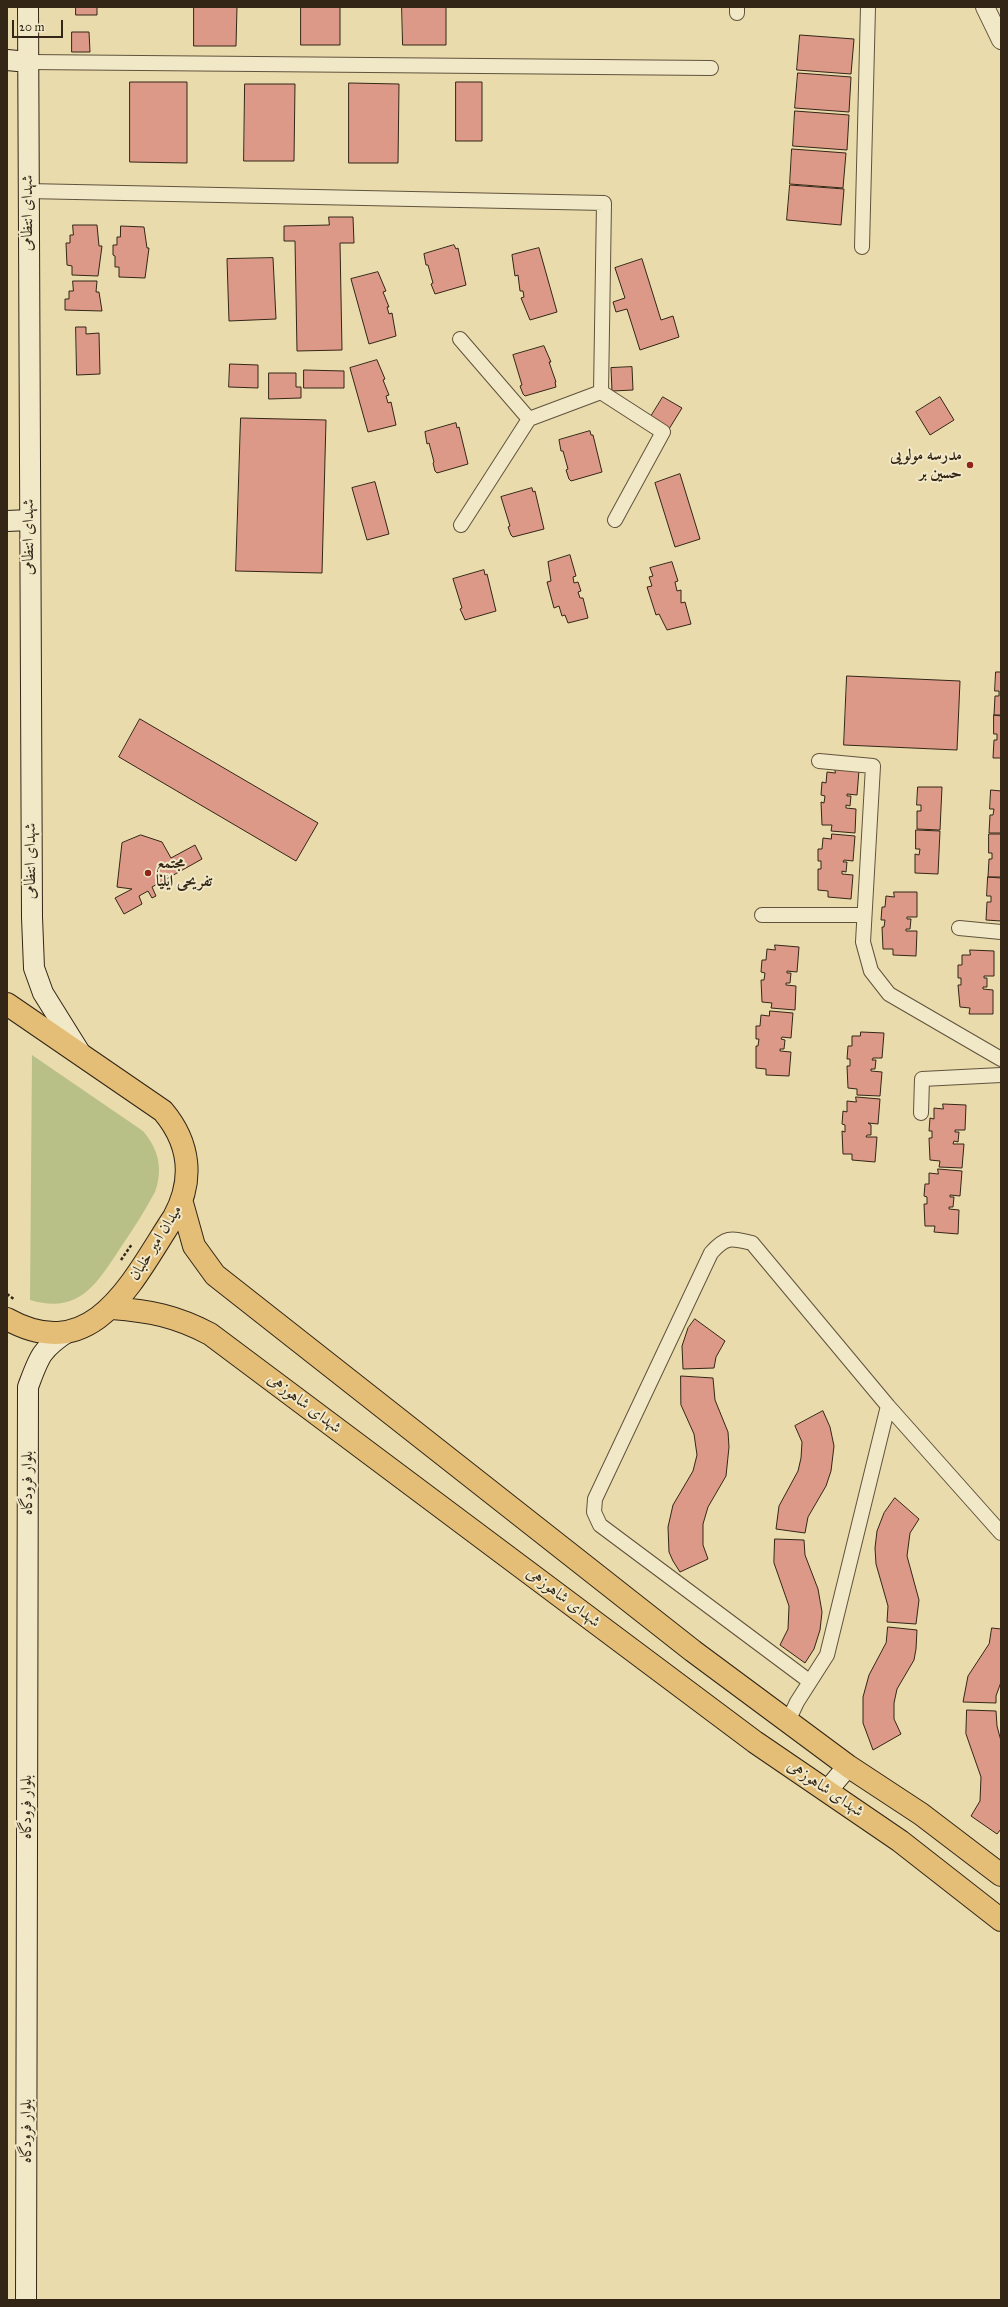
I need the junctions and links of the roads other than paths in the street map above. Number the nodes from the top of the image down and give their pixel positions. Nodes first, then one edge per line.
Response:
1 (28, 7) edge
2 (868, 7) edge
3 (985, 7) edge
4 (1001, 40) edge
5 (7, 60) edge
6 (28, 62) junction
7 (711, 68) dead end
8 (27, 191) junction
9 (862, 247) dead end
10 (460, 339) dead end
11 (601, 392) junction
12 (529, 419) junction
13 (29, 520) junction
14 (616, 520) dead end
15 (7, 521) edge
16 (461, 525) dead end
17 (819, 761) dead end
18 (762, 915) dead end
19 (864, 915) junction
20 (959, 928) dead end
21 (1001, 932) edge
22 (7, 1004) edge
23 (81, 1054) junction
24 (1001, 1059) edge
25 (1001, 1075) edge
26 (921, 1113) dead end
27 (182, 1203) junction
28 (112, 1308) junction
29 (7, 1319) edge
30 (69, 1331) junction
31 (888, 1406) junction
32 (1001, 1533) edge
33 (809, 1681) junction
34 (788, 1721) junction
35 (848, 1766) junction
36 (827, 1791) junction
37 (1001, 1875) edge
38 (1001, 1920) edge
39 (26, 2300) edge

1 - 6 main road, شهدای انتظامی
2 - 9 street
3 - 4 street
5 - 6 main road
6 - 7 street
6 - 8 main road, شهدای انتظامی
8 - 11 street
8 - 13 main road, شهدای انتظامی
10 - 12 street
11 - 12 street
11 - 14 street
12 - 16 street
13 - 15 main road
13 - 23 main road, شهدای انتظامی
17 - 19 street
18 - 19 street
19 - 24 street
20 - 21 street
22 - 23 main road, میدان امیر خلبان
23 - 27 main road, میدان امیر خلبان
25 - 26 street
27 - 28 main road, میدان امیر خلبان
27 - 34 main road, شهدای شاهوزهی
28 - 30 main road, میدان امیر خلبان
28 - 36 main road, شهدای شاهوزهی
29 - 30 main road, میدان امیر خلبان
30 - 39 main road, بلوار فرودگاه
31 - 32 street
31 - 33 street
31 - 33 street
33 - 34 street
34 - 35 main road, شهدای شاهوزهی
35 - 36 main road
35 - 37 main road, شهدای شاهوزهی
36 - 38 main road, شهدای شاهوزهی

